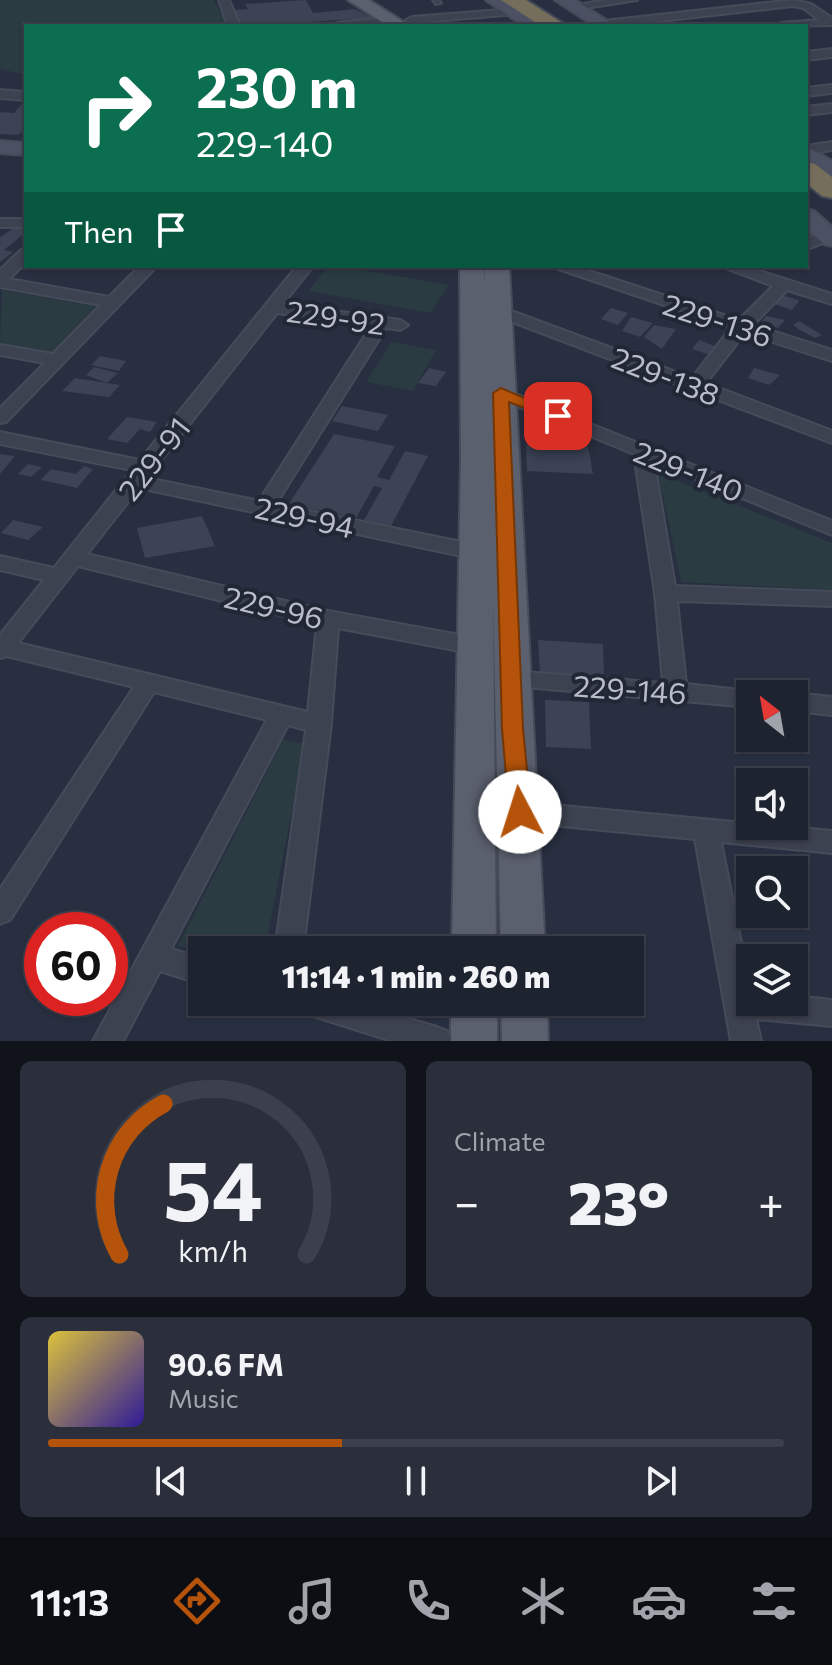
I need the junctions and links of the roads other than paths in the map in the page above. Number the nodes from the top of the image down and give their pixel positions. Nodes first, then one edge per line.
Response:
1 (224, 0) edge
2 (357, 0) edge
3 (377, 0) edge
4 (494, 0) edge
5 (544, 0) edge
6 (632, 0) edge
7 (568, 3) edge
8 (512, 6) edge
9 (831, 22) edge
10 (406, 23) edge
11 (233, 24) edge
12 (383, 24) edge
13 (534, 24) edge
14 (552, 24) edge
15 (597, 24) edge
16 (598, 24) edge
17 (608, 24) edge
18 (808, 24) edge
19 (808, 42) edge
20 (823, 56) edge
21 (832, 89) edge
22 (808, 92) edge
23 (0, 94) edge
24 (24, 96) edge
25 (832, 108) edge
26 (811, 110) edge
27 (832, 116) edge
28 (832, 146) edge
29 (808, 151) edge
30 (808, 153) edge
31 (832, 171) edge
32 (808, 172) edge
33 (832, 190) edge
34 (808, 201) edge
35 (808, 217) edge
36 (0, 223) edge
37 (24, 223) edge
38 (831, 231) edge
39 (808, 244) edge
40 (24, 255) edge
41 (147, 268) edge
42 (303, 268) edge
43 (472, 268) edge
44 (497, 268) edge
45 (564, 268) edge
46 (758, 270) edge
47 (0, 281) edge
48 (784, 284) junction
49 (832, 299) edge
50 (114, 303) junction
51 (272, 307) junction
52 (500, 312) junction
53 (741, 327) junction
54 (0, 350) edge
55 (832, 356) edge
56 (59, 360) junction
57 (695, 386) junction
58 (501, 393) junction
59 (0, 418) edge
60 (832, 437) edge
61 (0, 438) edge
62 (643, 451) junction
63 (140, 474) junction
64 (264, 508) junction
65 (832, 528) edge
66 (476, 552) junction
67 (74, 558) junction
68 (0, 563) edge
69 (59, 576) junction
70 (666, 593) junction
71 (832, 599) edge
72 (328, 619) junction
73 (476, 646) junction
74 (1, 648) edge
75 (511, 679) junction
76 (149, 682) junction
77 (675, 691) junction
78 (736, 697) edge
79 (808, 703) edge
80 (832, 706) edge
81 (282, 715) junction
82 (319, 724) junction
83 (475, 726) junction
84 (512, 728) junction
85 (520, 812) junction
86 (706, 832) junction
87 (832, 842) edge
88 (0, 912) edge
89 (291, 936) edge
90 (474, 936) edge
91 (523, 936) edge
92 (153, 956) junction
93 (188, 967) edge
94 (736, 988) edge
95 (808, 1011) edge
96 (832, 1013) edge
97 (354, 1016) edge
98 (474, 1016) edge
99 (524, 1016) edge
100 (741, 1016) edge
101 (108, 1041) edge
102 (437, 1041) edge
103 (474, 1041) edge
104 (525, 1041) edge
105 (746, 1041) edge

1 - 11 street
2 - 10 main road
3 - 10 main road
4 - 8 street
5 - 15 highway
6 - 7 street
7 - 16 street
8 - 10 street
8 - 13 street
8 - 14 highway
9 - 17 street
9 - 18 street
10 - 12 street
19 - 20 street
21 - 22 street
23 - 24 street
25 - 26 street
26 - 27 street
28 - 29 street
30 - 31 street
32 - 33 highway
34 - 38 highway
35 - 38 street
36 - 37 street
38 - 39 street
40 - 47 street
41 - 50 street
42 - 51 street, 229-91
43 - 66 main road
44 - 52 main road
45 - 53 street, 229-136
46 - 48 street
47 - 50 street
48 - 49 street
48 - 53 street
50 - 56 street
51 - 63 street, 229-91
51 - 64 street, 229-92
52 - 57 street, 229-138
52 - 58 main road
53 - 55 street, 229-136
53 - 57 street
54 - 56 street
56 - 59 street
57 - 60 street, 229-138
58 - 62 street, 229-140
58 - 75 main road
61 - 63 street, 229-94
62 - 65 street, 229-140
62 - 70 street
63 - 64 street, 229-94
63 - 67 street, 229-91
64 - 66 street, 229-94
66 - 73 main road
67 - 69 street, 229-91
67 - 72 street, 229-96
68 - 69 street
69 - 74 street, 229-91
70 - 71 street
70 - 77 street
72 - 73 street, 229-96
72 - 82 street
73 - 83 main road
74 - 76 street
75 - 77 street, 229-146
75 - 84 main road
76 - 81 street
76 - 88 street
77 - 78 street, 229-146
79 - 80 street
81 - 82 street
81 - 92 street
82 - 89 street
83 - 84 main road
83 - 90 main road
84 - 85 main road
85 - 86 street
85 - 91 main road
86 - 87 street
86 - 94 street
92 - 93 street
92 - 101 street
95 - 96 street
97 - 102 street
98 - 103 main road
99 - 104 main road
100 - 105 street

